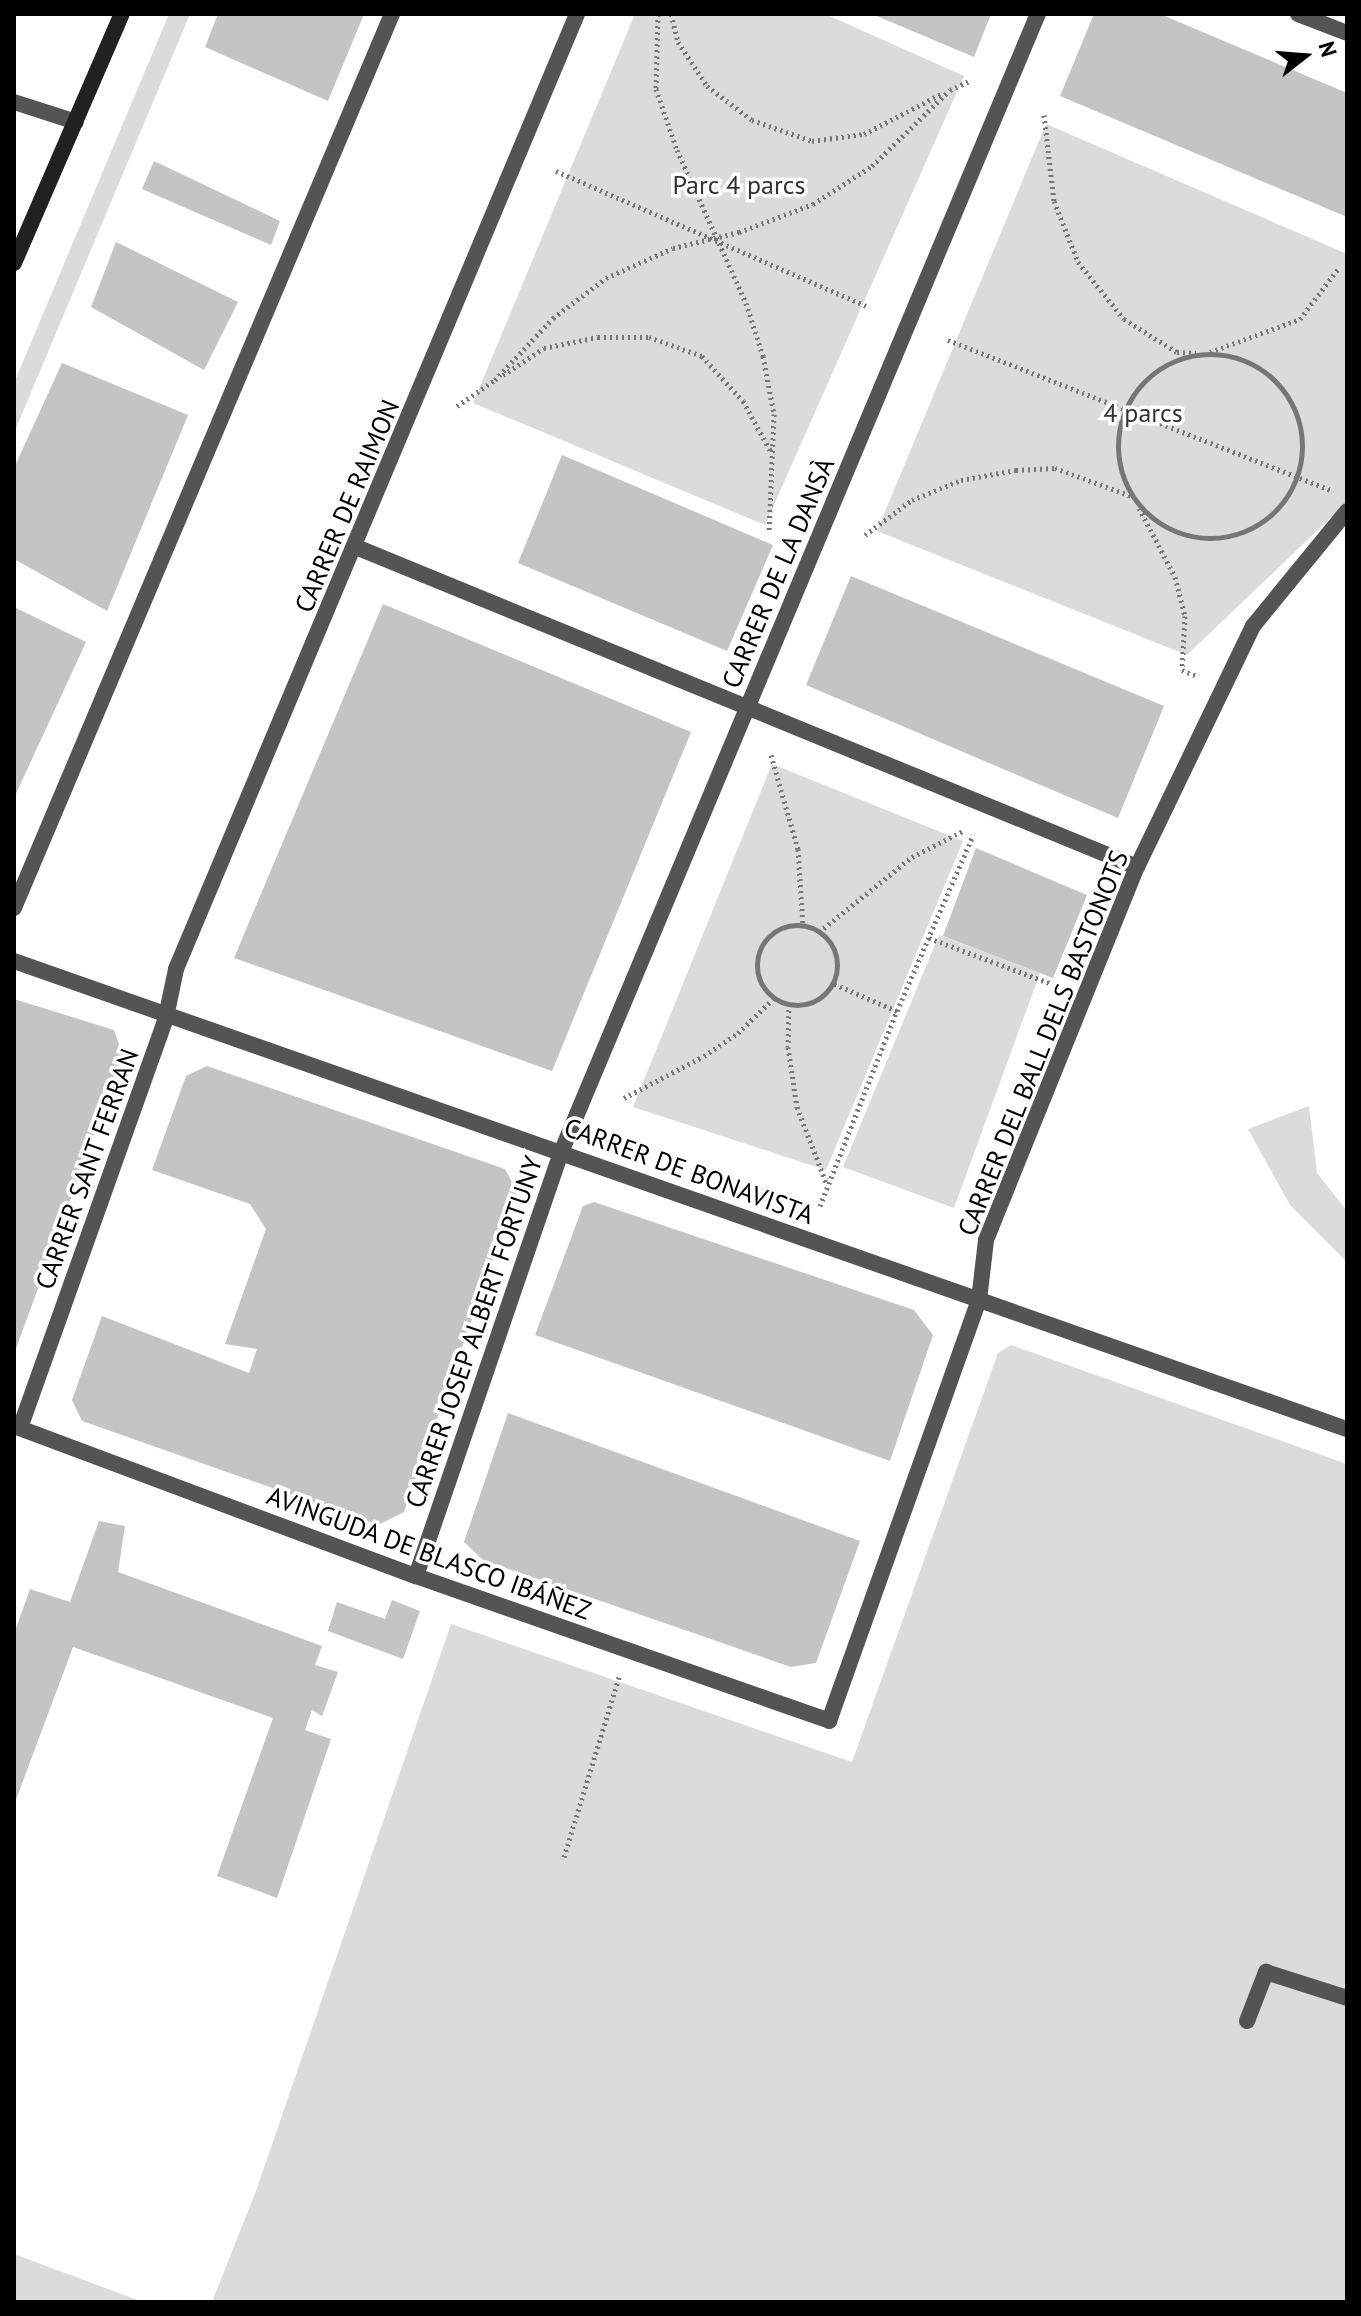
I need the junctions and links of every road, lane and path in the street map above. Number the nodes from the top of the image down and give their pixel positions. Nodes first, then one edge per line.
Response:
1 (122, 14) edge
2 (392, 14) edge
3 (577, 14) edge
4 (658, 14) edge
5 (671, 14) edge
6 (1038, 14) edge
7 (1298, 14) edge
8 (1347, 33) edge
9 (969, 81) dead end
10 (950, 90) junction
11 (14, 102) edge
12 (1044, 115) dead end
13 (76, 122) junction
14 (556, 171) dead end
15 (717, 238) junction
16 (14, 263) edge
17 (1338, 269) dead end
18 (869, 307) dead end
19 (948, 340) dead end
20 (1205, 353) junction
21 (495, 380) junction
22 (457, 406) dead end
23 (1126, 408) junction
24 (771, 453) junction
25 (1297, 476) junction
26 (1334, 491) dead end
27 (1133, 497) junction
28 (1347, 511) edge
29 (769, 533) dead end
30 (865, 535) dead end
31 (356, 547) junction
32 (1199, 677) dead end
33 (748, 708) junction
34 (771, 755) dead end
35 (963, 831) dead end
36 (973, 835) dead end
37 (1137, 867) junction
38 (14, 908) edge
39 (803, 926) junction
40 (819, 932) junction
41 (929, 938) junction
42 (14, 961) edge
43 (832, 983) junction
44 (1052, 984) dead end
45 (774, 998) junction
46 (789, 1004) junction
47 (897, 1011) junction
48 (166, 1017) junction
49 (624, 1098) dead end
50 (562, 1150) junction
51 (828, 1186) junction
52 (820, 1206) dead end
53 (979, 1300) junction
54 (17, 1427) edge
55 (1347, 1429) edge
56 (416, 1576) junction
57 (627, 1650) junction
58 (829, 1721) joint
59 (564, 1857) dead end
60 (1347, 1998) edge
61 (1247, 2021) dead end

1 - 13 street
2 - 38 street
3 - 31 street, CARRER DE RAIMON
4 - 15 path
5 - 10 path
6 - 33 street, CARRER DE LA DANSÀ
7 - 8 street
9 - 10 path
10 - 15 path
11 - 13 street
12 - 20 path
13 - 16 street
14 - 15 path
15 - 18 path
15 - 21 path
15 - 24 path
17 - 20 path
19 - 23 path
20 - 23 path
20 - 25 path
21 - 22 path
21 - 24 path
23 - 25 path
23 - 27 path
24 - 29 path
25 - 26 path
25 - 27 path
27 - 30 path
27 - 32 path
28 - 37 street, CARRER DEL BALL DELS BASTONOTS
31 - 33 street
31 - 48 street, CARRER DE RAIMON
33 - 37 street
33 - 50 street, CARRER DE LA DANSÀ
34 - 39 path
35 - 40 path
36 - 41 path
37 - 53 street, CARRER DEL BALL DELS BASTONOTS
39 - 40 path
39 - 45 path
40 - 43 path
41 - 44 path
41 - 47 path
42 - 48 street, CARRER DE BONAVISTA
43 - 46 path
43 - 47 path
45 - 46 path
45 - 49 path
46 - 51 path
47 - 51 path
48 - 50 street, CARRER DE BONAVISTA
48 - 54 street, CARRER SANT FERRAN
50 - 53 street, CARRER DE BONAVISTA
50 - 56 street, CARRER JOSEP ALBERT FORTUNY
51 - 52 path
53 - 55 street, CARRER DE BONAVISTA
53 - 58 street, CARRER DEL BALL DELS BASTONOTS
54 - 56 street, AVINGUDA DE BLASCO IBÁÑEZ
56 - 57 street, AVINGUDA DE BLASCO IBÁÑEZ
57 - 58 street, AVINGUDA DE BLASCO IBÁÑEZ
57 - 59 path
60 - 61 street

